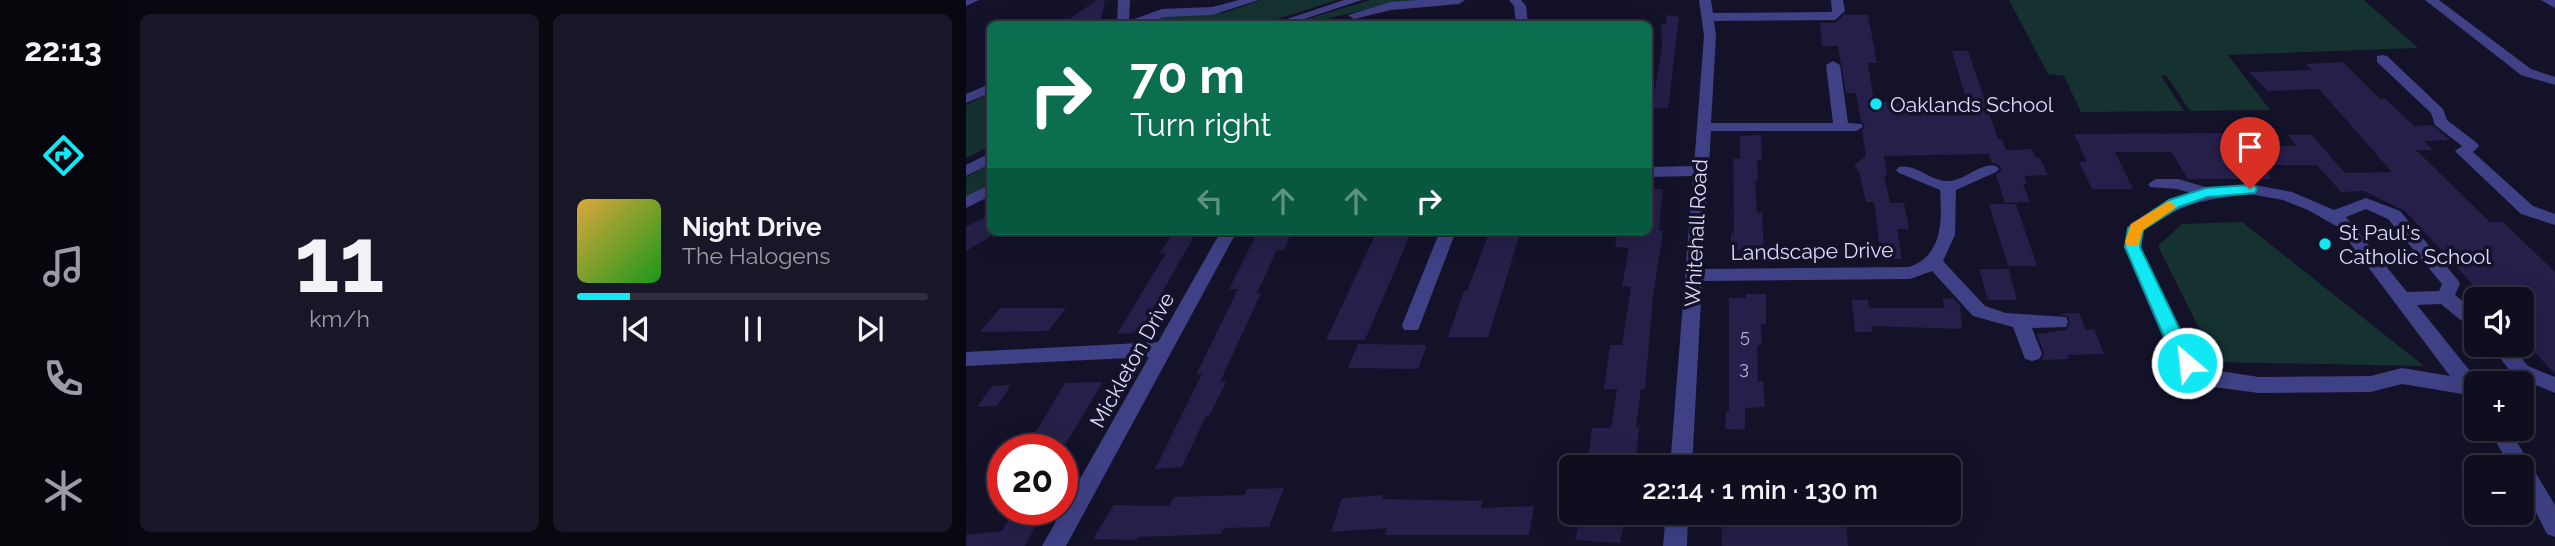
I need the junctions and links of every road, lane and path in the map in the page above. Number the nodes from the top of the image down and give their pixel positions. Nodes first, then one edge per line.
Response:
1 (973, 0) edge
2 (1124, 0) edge
3 (1253, 0) edge
4 (1356, 0) edge
5 (1459, 0) edge
6 (1515, 0) edge
7 (1838, 0) edge
8 (2431, 0) edge
9 (966, 2) edge
10 (1162, 7) edge
11 (1707, 8) edge
12 (1354, 15) dead end
13 (1123, 21) edge
14 (1138, 21) edge
15 (1289, 21) edge
16 (1522, 21) edge
17 (2382, 59) dead end
18 (1833, 65) dead end
19 (2555, 81) edge
20 (987, 89) edge
21 (966, 99) edge
22 (1703, 127) junction
23 (987, 160) edge
24 (1991, 169) dead end
25 (1905, 170) dead end
26 (966, 171) edge
27 (1700, 171) junction
28 (1652, 172) edge
29 (2156, 184) dead end
30 (1948, 188) junction
31 (987, 192) edge
32 (2206, 193) junction
33 (966, 203) edge
34 (2334, 216) junction
35 (2555, 220) edge
36 (1227, 235) edge
37 (1446, 235) edge
38 (1934, 262) junction
39 (1694, 275) junction
40 (2445, 297) junction
41 (2403, 299) junction
42 (2464, 312) edge
43 (2021, 322) junction
44 (2059, 322) dead end
45 (1411, 325) dead end
46 (1163, 349) junction
47 (2032, 354) dead end
48 (2510, 357) edge
49 (966, 359) edge
50 (2464, 380) edge
51 (2555, 385) edge
52 (2464, 390) edge
53 (2506, 441) edge
54 (1682, 455) edge
55 (1676, 525) edge
56 (2555, 527) edge
57 (1054, 546) edge
58 (1675, 546) edge

1 - 9 street
2 - 13 street
3 - 10 street
4 - 15 street
5 - 12 street
6 - 16 street
7 - 11 street
8 - 19 street
10 - 14 street
11 - 22 street, Whitehall Road
17 - 35 street
18 - 22 street
20 - 21 street
22 - 27 street, Whitehall Road
23 - 26 street
24 - 30 street
25 - 30 street
27 - 28 street
27 - 39 street, Whitehall Road
29 - 32 street
30 - 38 street
31 - 33 street
32 - 34 street
32 - 52 street
34 - 40 street
34 - 41 street
36 - 46 street, Mickleton Drive
37 - 45 street
38 - 39 street, Landscape Drive
38 - 43 street
39 - 54 street, Whitehall Road
40 - 41 street
40 - 42 street
41 - 50 street
43 - 44 street
43 - 47 street
46 - 49 street
46 - 57 street, Mickleton Drive
48 - 51 street
53 - 56 street
55 - 58 street

